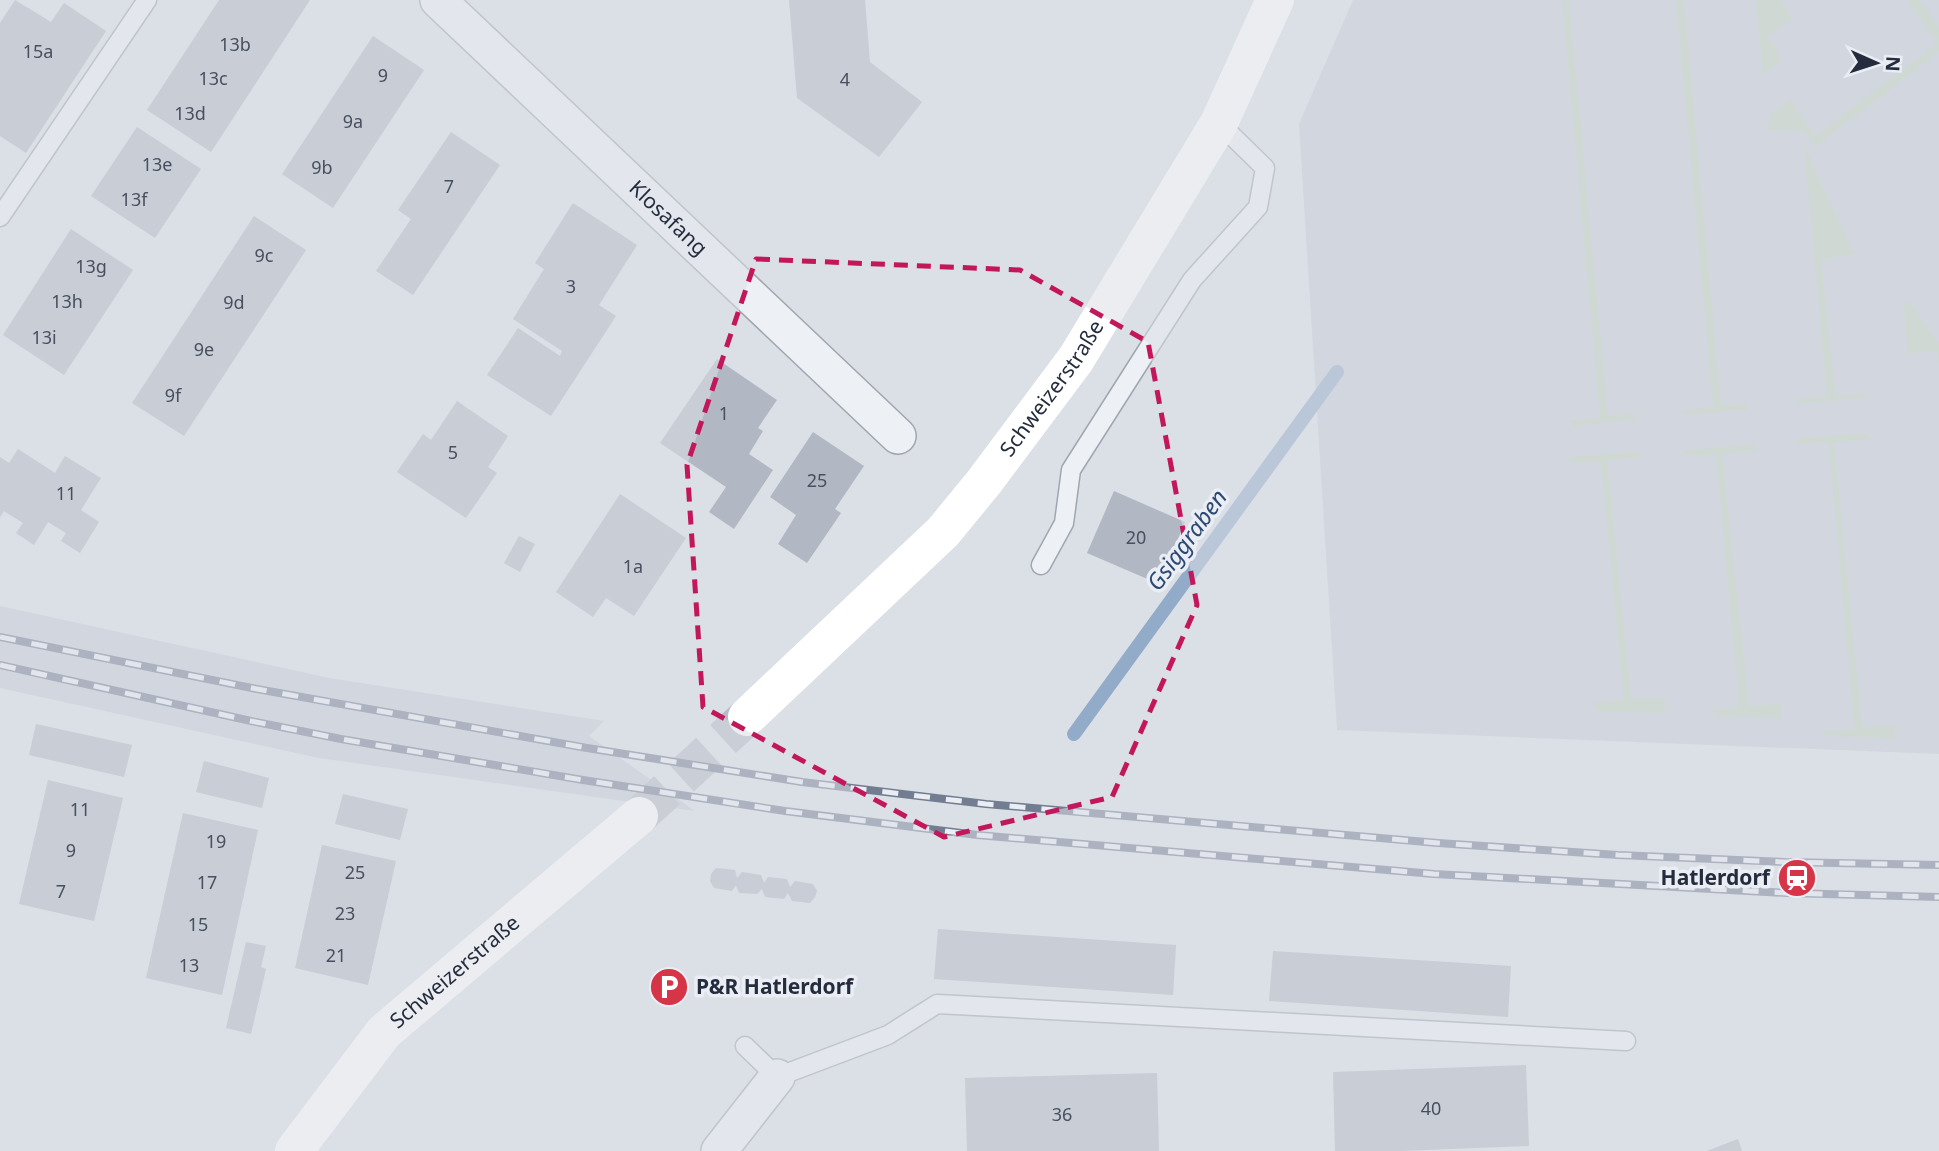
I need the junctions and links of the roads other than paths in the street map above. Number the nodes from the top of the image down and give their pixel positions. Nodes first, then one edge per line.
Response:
1 (146, 0) edge
2 (438, 0) edge
3 (1275, 0) edge
4 (1219, 123) junction
5 (0, 217) edge
6 (898, 436) dead end
7 (1041, 565) dead end
8 (747, 718) tunnel mouth
9 (639, 816) tunnel mouth
10 (1626, 1041) dead end
11 (744, 1046) dead end
12 (777, 1077) junction
13 (294, 1151) edge
14 (719, 1151) edge

1 - 5 lane
2 - 6 street, Klosafang
3 - 4 street, Schweizerstraße
4 - 7 lane
4 - 8 street, Schweizerstraße
9 - 13 street, Schweizerstraße
10 - 12 lane
11 - 12 lane
12 - 14 street

